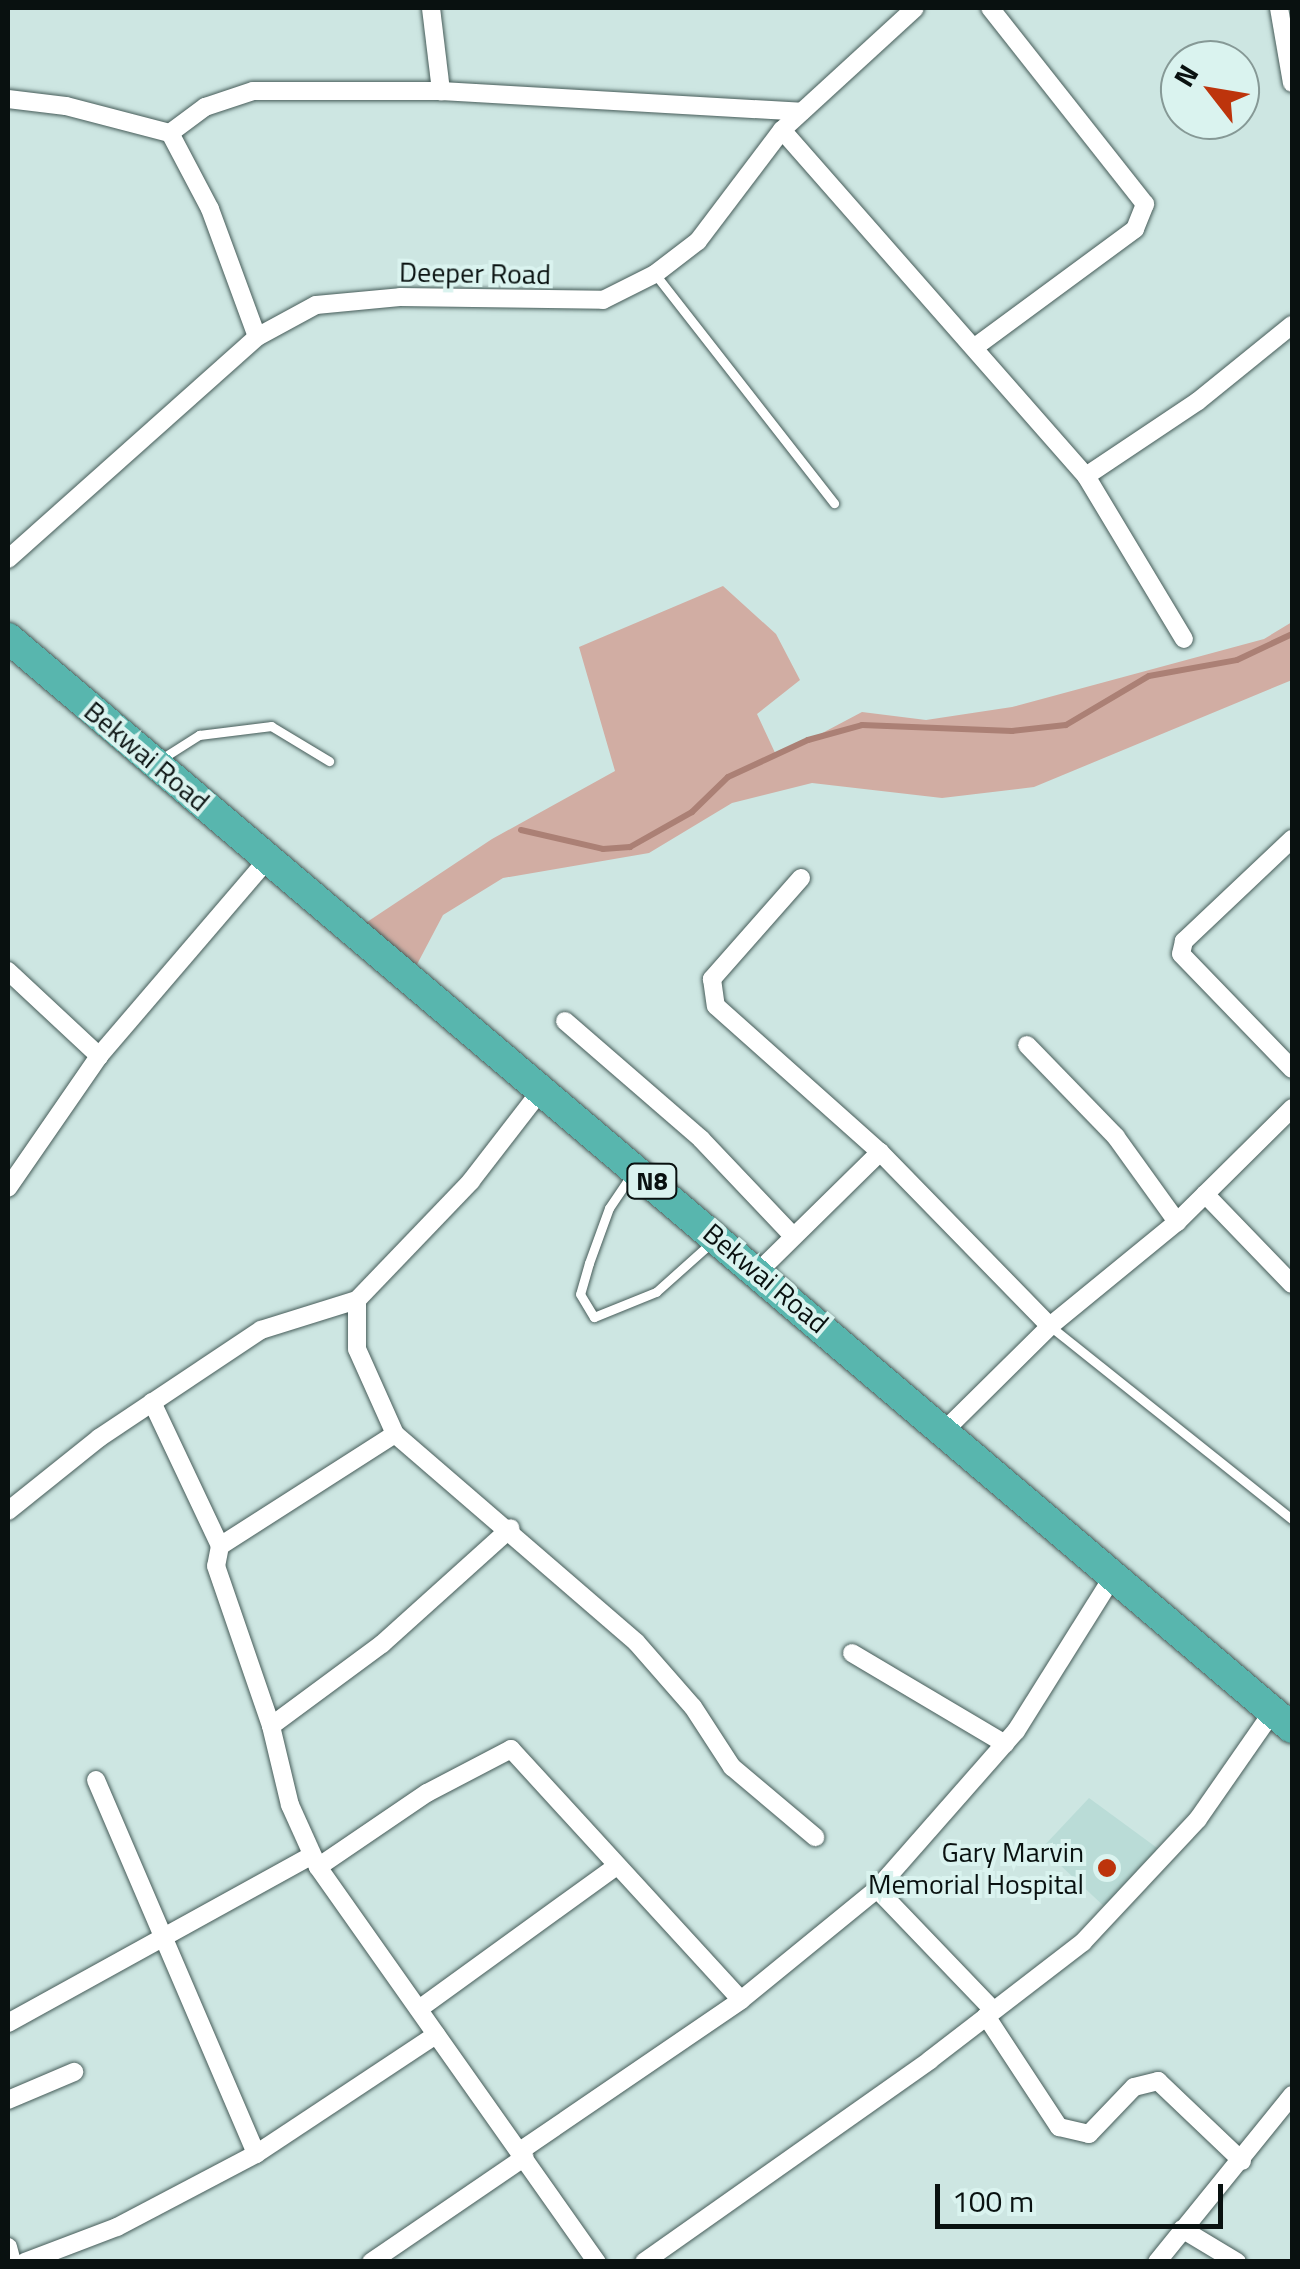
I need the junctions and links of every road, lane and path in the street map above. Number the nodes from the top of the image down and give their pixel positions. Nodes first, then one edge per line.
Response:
1 (431, 8) edge
2 (914, 8) edge
3 (990, 8) edge
4 (1279, 8) edge
5 (1292, 83) edge
6 (440, 91) junction
7 (8, 98) edge
8 (801, 112) junction
9 (782, 130) junction
10 (170, 133) junction
11 (654, 274) junction
12 (1292, 325) edge
13 (256, 337) junction
14 (975, 348) junction
15 (1086, 476) junction
16 (834, 503) dead end
17 (8, 559) edge
18 (8, 638) edge
19 (1184, 639) dead end
20 (156, 762) junction
21 (329, 762) dead end
22 (1292, 839) edge
23 (268, 859) junction
24 (801, 878) dead end
25 (8, 971) edge
26 (565, 1021) dead end
27 (1028, 1045) dead end
28 (99, 1056) junction
29 (1292, 1069) edge
30 (542, 1089) junction
31 (1292, 1108) edge
32 (880, 1152) junction
33 (636, 1168) junction
34 (8, 1188) edge
35 (1204, 1194) junction
36 (1178, 1222) junction
37 (792, 1235) junction
38 (718, 1237) junction
39 (759, 1272) junction
40 (1292, 1284) edge
41 (358, 1300) junction
42 (1050, 1326) junction
43 (152, 1402) junction
44 (943, 1432) junction
45 (396, 1434) junction
46 (8, 1511) edge
47 (1292, 1520) edge
48 (511, 1528) junction
49 (220, 1546) junction
50 (1112, 1578) junction
51 (852, 1653) dead end
52 (1283, 1720) edge
53 (271, 1726) junction
54 (1006, 1744) junction
55 (96, 1780) dead end
56 (815, 1837) dead end
57 (315, 1861) junction
58 (614, 1868) junction
59 (878, 1889) junction
60 (160, 1937) junction
61 (741, 2000) junction
62 (419, 2009) junction
63 (989, 2013) junction
64 (8, 2023) edge
65 (436, 2035) junction
66 (74, 2072) dead end
67 (1292, 2094) edge
68 (8, 2100) edge
69 (256, 2154) junction
70 (522, 2154) junction
71 (1242, 2161) junction
72 (1182, 2229) junction
73 (8, 2247) edge
74 (12, 2262) edge
75 (25, 2262) edge
76 (372, 2262) edge
77 (597, 2262) edge
78 (644, 2262) edge
79 (1158, 2262) edge
80 (1237, 2262) edge

1 - 6 street
2 - 8 street, Deeper Road
3 - 14 street
4 - 5 street
6 - 8 street
6 - 10 street
7 - 10 street
8 - 9 street, Deeper Road
9 - 11 street, Deeper Road
9 - 14 street
10 - 13 street
11 - 13 street, Deeper Road
11 - 16 lane
12 - 15 street
13 - 17 street, Deeper Road
14 - 15 street
15 - 19 street
18 - 20 highway, Bekwai Road / N8
20 - 21 lane
20 - 23 highway, Bekwai Road / N8
22 - 29 street
23 - 28 street
23 - 30 highway, Bekwai Road / N8
24 - 32 street
25 - 28 street
26 - 37 street
27 - 36 street
28 - 34 street
30 - 33 highway, Bekwai Road / N8
30 - 41 street
31 - 35 street
32 - 37 street
32 - 42 street
33 - 38 highway, Bekwai Road / N8
33 - 38 lane
35 - 36 street
35 - 40 street
36 - 42 street
37 - 39 street
38 - 39 highway, Bekwai Road / N8
39 - 44 highway, Bekwai Road / N8
41 - 43 street
41 - 45 street
42 - 44 street
42 - 47 lane
43 - 46 street
43 - 49 street
44 - 50 highway, Bekwai Road / N8
45 - 48 street
45 - 49 street
48 - 53 street
48 - 56 street
49 - 53 street
50 - 52 highway, Bekwai Road / N8
50 - 54 street
51 - 54 street
52 - 63 street
53 - 57 street
54 - 59 street
55 - 60 street
57 - 58 street
57 - 60 street
57 - 62 street
58 - 61 street
58 - 62 street
59 - 61 street
59 - 63 street
60 - 64 street
60 - 69 street
61 - 70 street
62 - 65 street
63 - 71 street
63 - 78 street
65 - 69 street
65 - 70 street
66 - 68 street
67 - 71 street
69 - 75 street
70 - 76 street
70 - 77 street
71 - 72 street
72 - 79 street
72 - 80 street
73 - 74 street

